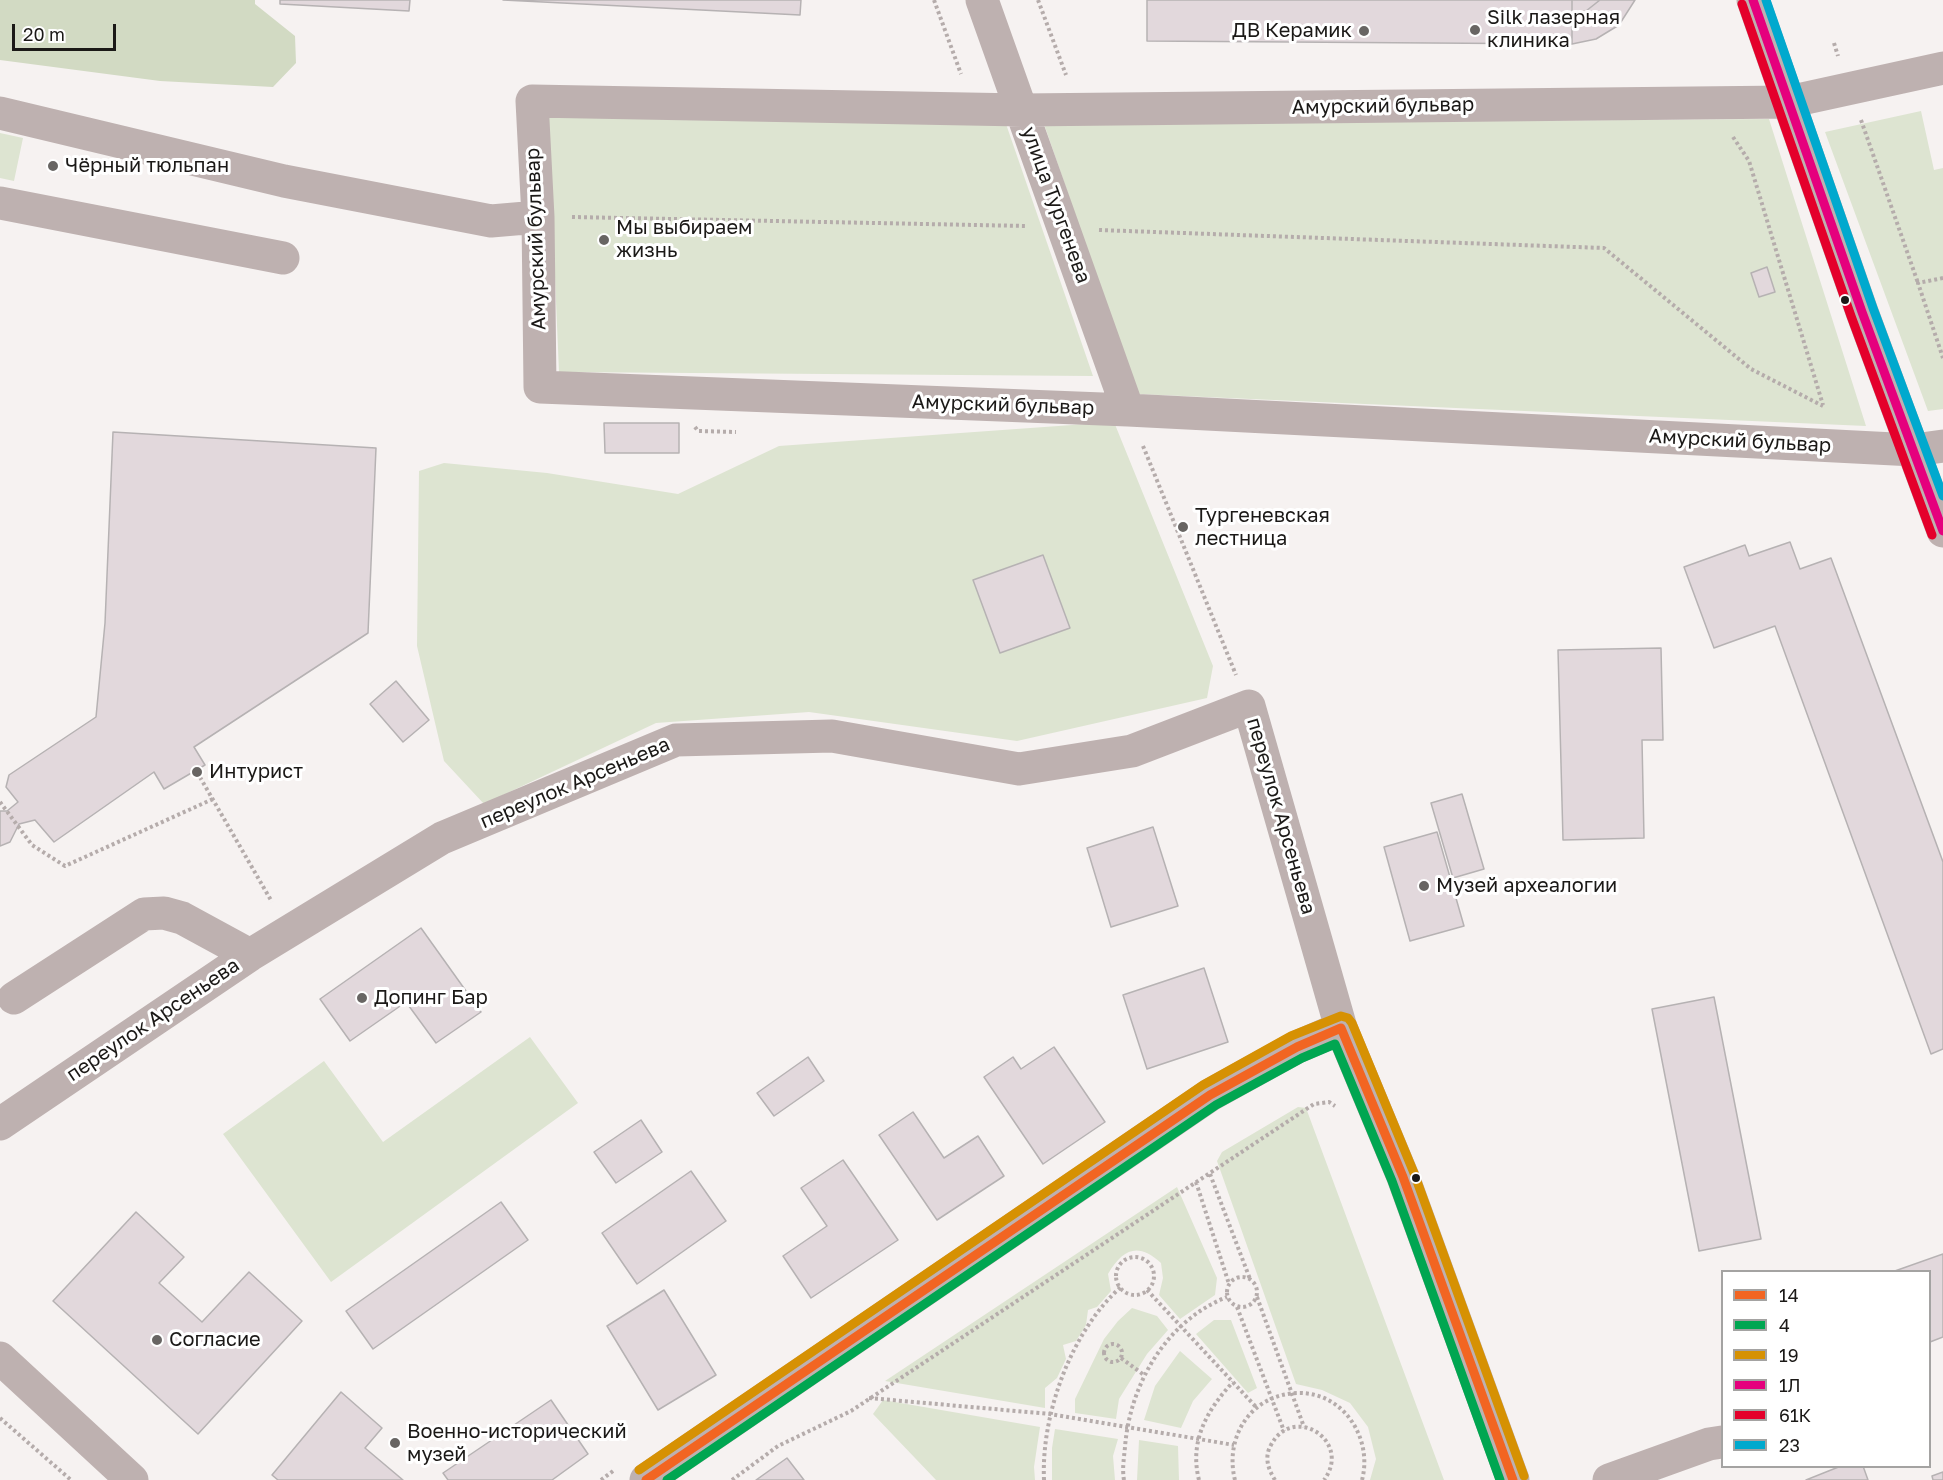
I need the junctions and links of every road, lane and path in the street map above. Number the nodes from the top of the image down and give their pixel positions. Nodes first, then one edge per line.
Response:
1 (934, 0) edge
2 (982, 0) edge
3 (1038, 0) edge
4 (1753, 0) edge
5 (1943, 68) edge
6 (965, 83) dead end
7 (1070, 85) dead end
8 (1788, 102) junction
9 (1022, 110) junction
10 (0, 113) edge
11 (1863, 128) dead end
12 (1731, 134) dead end
13 (0, 203) edge
14 (538, 217) junction
15 (1064, 227) junction
16 (283, 258) dead end
17 (1943, 278) edge
18 (1918, 283) junction
19 (1943, 358) edge
20 (1128, 410) junction
21 (1928, 448) edge
22 (1943, 531) edge
23 (1249, 706) junction
24 (197, 772) dead end
25 (213, 798) junction
26 (0, 802) edge
27 (289, 931) junction
28 (250, 955) junction
29 (14, 998) dead end
30 (1341, 1028) junction
31 (1342, 1114) dead end
32 (0, 1124) edge
33 (1210, 1174) junction
34 (1196, 1182) junction
35 (1250, 1279) junction
36 (1229, 1284) junction
37 (1121, 1287) junction
38 (1147, 1290) junction
39 (1227, 1297) junction
40 (1257, 1297) junction
41 (1237, 1307) junction
42 (1181, 1327) junction
43 (0, 1358) edge
44 (1121, 1358) junction
45 (1144, 1375) junction
46 (1233, 1382) junction
47 (1293, 1395) junction
48 (868, 1398) junction
49 (1272, 1400) junction
50 (1257, 1408) junction
51 (1050, 1414) junction
52 (0, 1418) edge
53 (1304, 1427) junction
54 (1127, 1428) junction
55 (1284, 1431) junction
56 (1198, 1439) junction
57 (1721, 1442) edge
58 (1234, 1445) junction
59 (71, 1480) edge
60 (132, 1480) edge
61 (646, 1480) edge
62 (732, 1480) edge
63 (1044, 1480) edge
64 (1124, 1480) edge
65 (1199, 1480) edge
66 (1235, 1480) edge
67 (1275, 1480) edge
68 (1324, 1480) edge
69 (1362, 1480) edge
70 (1514, 1480) edge
71 (1609, 1480) edge

1 - 6 path
2 - 9 street, улица Тургенева
3 - 7 path
4 - 8 street
5 - 8 street, Амурский бульвар
8 - 9 street, Амурский бульвар
8 - 21 street
9 - 14 street, Амурский бульвар
9 - 15 street, улица Тургенева
10 - 14 street
11 - 18 path
12 - 15 path
13 - 16 street
14 - 15 path
14 - 20 street, Амурский бульвар
15 - 20 street, улица Тургенева
17 - 18 path
18 - 19 path
20 - 21 street, Амурский бульвар
20 - 23 path
21 - 22 street
23 - 27 street, переулок Арсеньева
23 - 30 street, переулок Арсеньева
24 - 25 path
25 - 26 path
25 - 27 path
27 - 28 street, переулок Арсеньева
28 - 29 street
28 - 32 street, переулок Арсеньева
30 - 61 street
30 - 70 street
31 - 33 path
33 - 34 path
33 - 35 path
34 - 36 path
34 - 48 path
35 - 36 path
35 - 40 path
36 - 39 path
37 - 38 path
37 - 38 path
37 - 51 path
38 - 42 path
39 - 41 path
39 - 42 path
40 - 41 path
40 - 47 path
41 - 49 path
42 - 45 path
42 - 46 path
43 - 60 street
44 - 44 path
44 - 45 path
45 - 54 path
46 - 50 path
46 - 56 path
47 - 49 path
47 - 53 path
47 - 69 path
48 - 51 path
48 - 62 path
49 - 50 path
49 - 55 path
50 - 58 path
51 - 54 path
51 - 63 path
52 - 59 path
53 - 55 path
53 - 68 path
54 - 56 path
54 - 64 path
55 - 67 path
56 - 58 path
56 - 65 path
57 - 71 street
58 - 66 path

